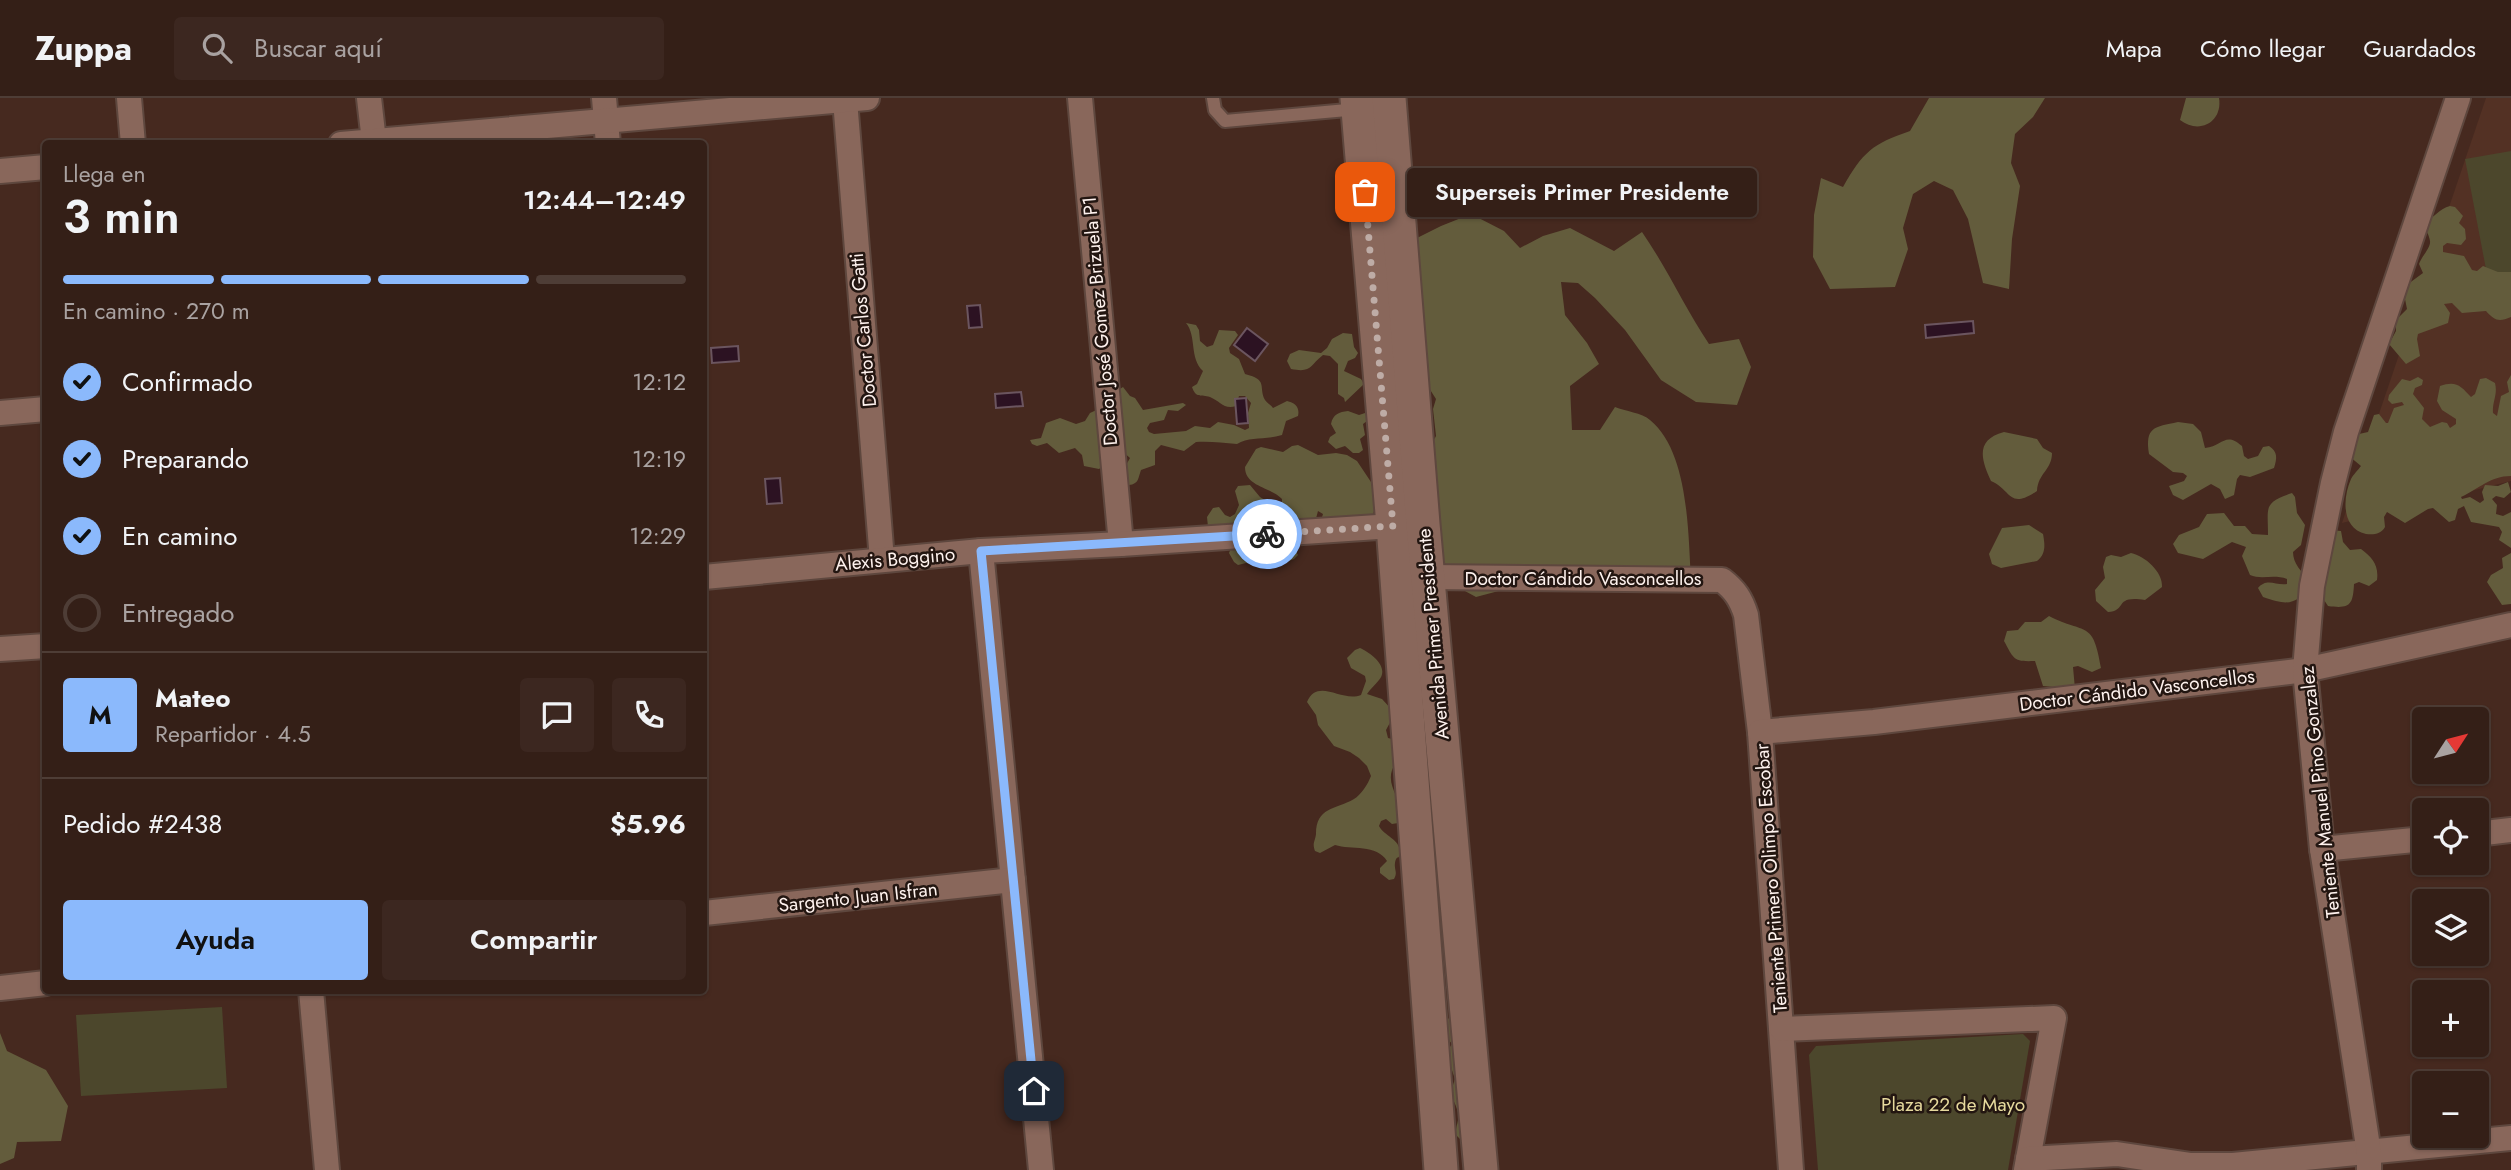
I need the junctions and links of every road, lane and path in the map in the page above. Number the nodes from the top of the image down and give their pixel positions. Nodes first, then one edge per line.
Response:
1 (129, 98) edge
2 (369, 98) edge
3 (1080, 98) edge
4 (1213, 98) edge
5 (1389, 98) edge
6 (2458, 98) edge
7 (856, 99) edge
8 (1357, 104) edge
9 (606, 121) edge
10 (132, 140) edge
11 (374, 140) edge
12 (386, 140) edge
13 (42, 167) edge
14 (0, 171) edge
15 (42, 409) edge
16 (0, 413) edge
17 (1408, 525) junction
18 (1121, 544) junction
19 (981, 551) junction
20 (882, 560) junction
21 (707, 577) edge
22 (1429, 578) junction
23 (1734, 590) joint
24 (2511, 625) edge
25 (42, 646) edge
26 (0, 649) edge
27 (2305, 670) junction
28 (1760, 732) junction
29 (2511, 830) edge
30 (2489, 833) edge
31 (2412, 840) edge
32 (2322, 849) junction
33 (1013, 880) junction
34 (707, 913) edge
35 (42, 983) edge
36 (0, 988) edge
37 (311, 994) edge
38 (1782, 1029) junction
39 (2511, 1138) edge
40 (2369, 1162) edge
41 (2027, 1165) edge
42 (1475, 1169) edge
43 (327, 1170) edge
44 (1041, 1170) edge
45 (1441, 1170) edge
46 (1791, 1170) edge

1 - 10 street
2 - 11 street
3 - 18 street, Doctor José Gomez Brizuela P1
4 - 8 lane
5 - 17 main road, Avenida Primer Presidente
6 - 27 street, Teniente Manuel Pino Gonzalez
7 - 9 street
7 - 20 street, Doctor Carlos Gatti
8 - 17 main road, Avenida Primer Presidente
9 - 12 street
13 - 14 street
15 - 16 street
17 - 18 street, Alexis Boggino
17 - 22 main road, Avenida Primer Presidente
17 - 45 main road, Avenida Primer Presidente
18 - 19 street, Alexis Boggino
19 - 20 street, Alexis Boggino
19 - 33 street
20 - 21 street, Alexis Boggino
22 - 23 street, Doctor Cándido Vasconcellos
22 - 42 main road, Avenida Primer Presidente
23 - 28 street, Teniente Primero Olimpo Escobar
24 - 27 street, Doctor Cándido Vasconcellos
25 - 26 street
27 - 28 street, Doctor Cándido Vasconcellos
27 - 32 street, Teniente Manuel Pino Gonzalez
28 - 38 street, Teniente Primero Olimpo Escobar
29 - 30 street
31 - 32 street
32 - 40 street, Teniente Manuel Pino Gonzalez
33 - 34 street, Sargento Juan Isfran
33 - 44 street
35 - 36 street
37 - 43 street
38 - 41 street
38 - 46 street, Teniente Primero Olimpo Escobar
39 - 40 street
40 - 41 street

